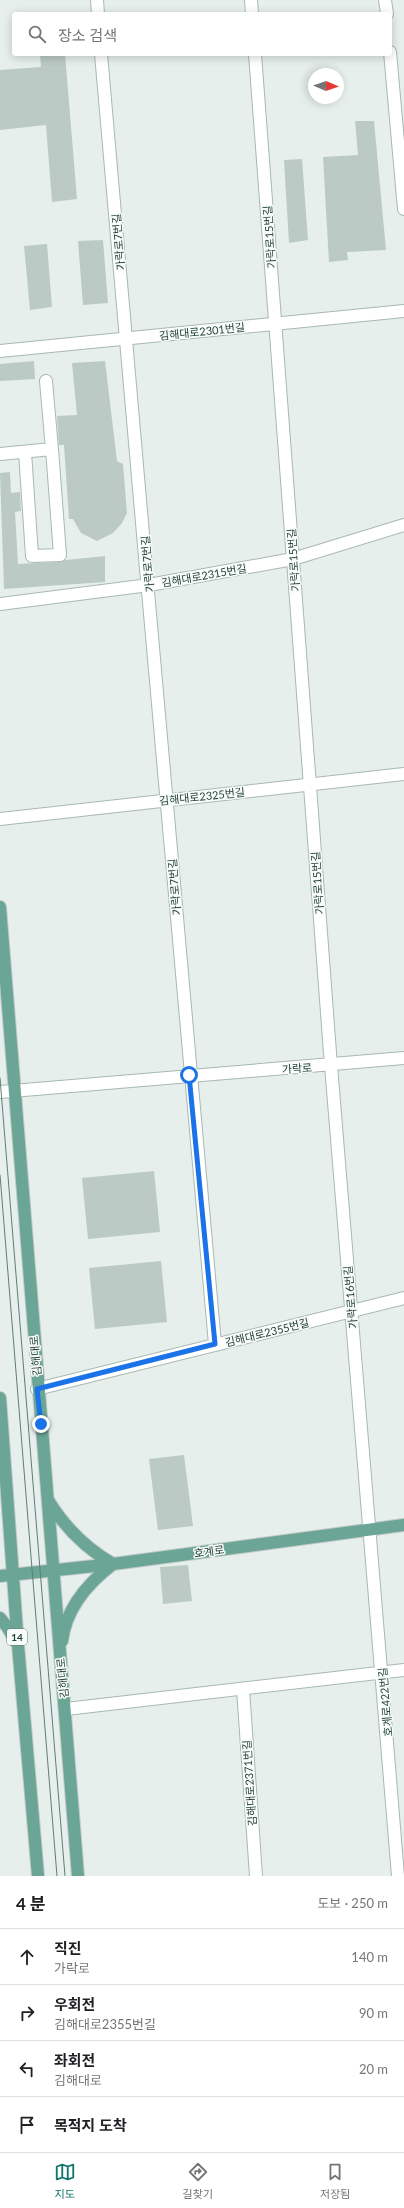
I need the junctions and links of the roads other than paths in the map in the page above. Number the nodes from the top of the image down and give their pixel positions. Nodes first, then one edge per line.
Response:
1 (97, 0) edge
2 (251, 0) edge
3 (385, 0) edge
4 (98, 12) edge
5 (252, 12) edge
6 (387, 12) edge
7 (101, 56) edge
8 (255, 56) edge
9 (390, 56) edge
10 (404, 209) edge
11 (404, 311) edge
12 (276, 324) junction
13 (127, 339) junction
14 (0, 351) edge
15 (46, 382) dead end
16 (52, 450) junction
17 (25, 452) junction
18 (0, 454) edge
19 (404, 524) edge
20 (293, 559) junction
21 (149, 585) junction
22 (0, 604) edge
23 (404, 774) edge
24 (310, 784) junction
25 (167, 800) junction
26 (0, 819) edge
27 (0, 907) edge
28 (404, 1058) edge
29 (331, 1066) junction
30 (189, 1075) junction
31 (15, 1091) junction
32 (0, 1092) edge
33 (404, 1298) edge
34 (351, 1311) junction
35 (215, 1344) junction
36 (37, 1389) junction
37 (0, 1398) edge
38 (47, 1497) junction
39 (8, 1499) junction
40 (0, 1522) edge
41 (404, 1525) edge
42 (370, 1529) junction
43 (113, 1564) junction
44 (0, 1570) edge
45 (53, 1570) junction
46 (13, 1574) junction
47 (0, 1576) edge
48 (0, 1618) edge
49 (18, 1645) junction
50 (60, 1657) junction
51 (404, 1670) edge
52 (382, 1673) junction
53 (243, 1689) junction
54 (66, 1709) junction
55 (38, 1876) edge
56 (78, 1876) edge
57 (256, 1876) edge
58 (398, 1876) edge

1 - 4 street
2 - 5 street
3 - 6 street
7 - 13 street, 가락로7번길
8 - 12 street, 가락로15번길
9 - 10 street
11 - 12 street, 김해대로2301번길
12 - 13 street, 김해대로2301번길
12 - 20 street, 가락로15번길
13 - 14 street, 김해대로2301번길
13 - 21 street, 가락로7번길
15 - 16 street
16 - 17 street
16 - 17 street
17 - 18 street
19 - 20 street, 김해대로2315번길
20 - 21 street, 김해대로2315번길
20 - 24 street, 가락로15번길
21 - 22 street, 김해대로2315번길
21 - 25 street, 가락로7번길
23 - 24 street, 김해대로2325번길
24 - 25 street, 김해대로2325번길
24 - 29 street, 가락로15번길
25 - 26 street, 김해대로2325번길
25 - 30 street, 가락로7번길
27 - 31 main road, 김해대로
28 - 29 street, 가락로
29 - 30 street, 가락로
29 - 34 street, 가락로16번길
30 - 31 street, 가락로
30 - 35 street
31 - 32 street, 가락로
31 - 36 main road, 김해대로
33 - 34 street, 김해대로2355번길
34 - 35 street, 김해대로2355번길
34 - 42 street, 가락로16번길
35 - 36 street, 김해대로2355번길
36 - 38 main road, 김해대로
37 - 39 main road, 14
38 - 43 main road
38 - 45 main road, 김해대로
39 - 40 main road
39 - 46 main road, 14
41 - 42 main road, 호계로
42 - 43 main road, 호계로
42 - 52 street, 호계로422번길
43 - 45 main road, 호계로
43 - 50 main road
44 - 46 main road, 호계로
45 - 46 main road, 호계로
45 - 50 main road, 김해대로
46 - 47 main road, 호계로
46 - 49 main road, 14
48 - 49 main road
49 - 55 main road, 14
50 - 54 main road, 김해대로
51 - 52 street
52 - 53 street
52 - 58 street, 호계로422번길
53 - 54 street
53 - 57 street, 김해대로2371번길
54 - 56 main road, 김해대로

